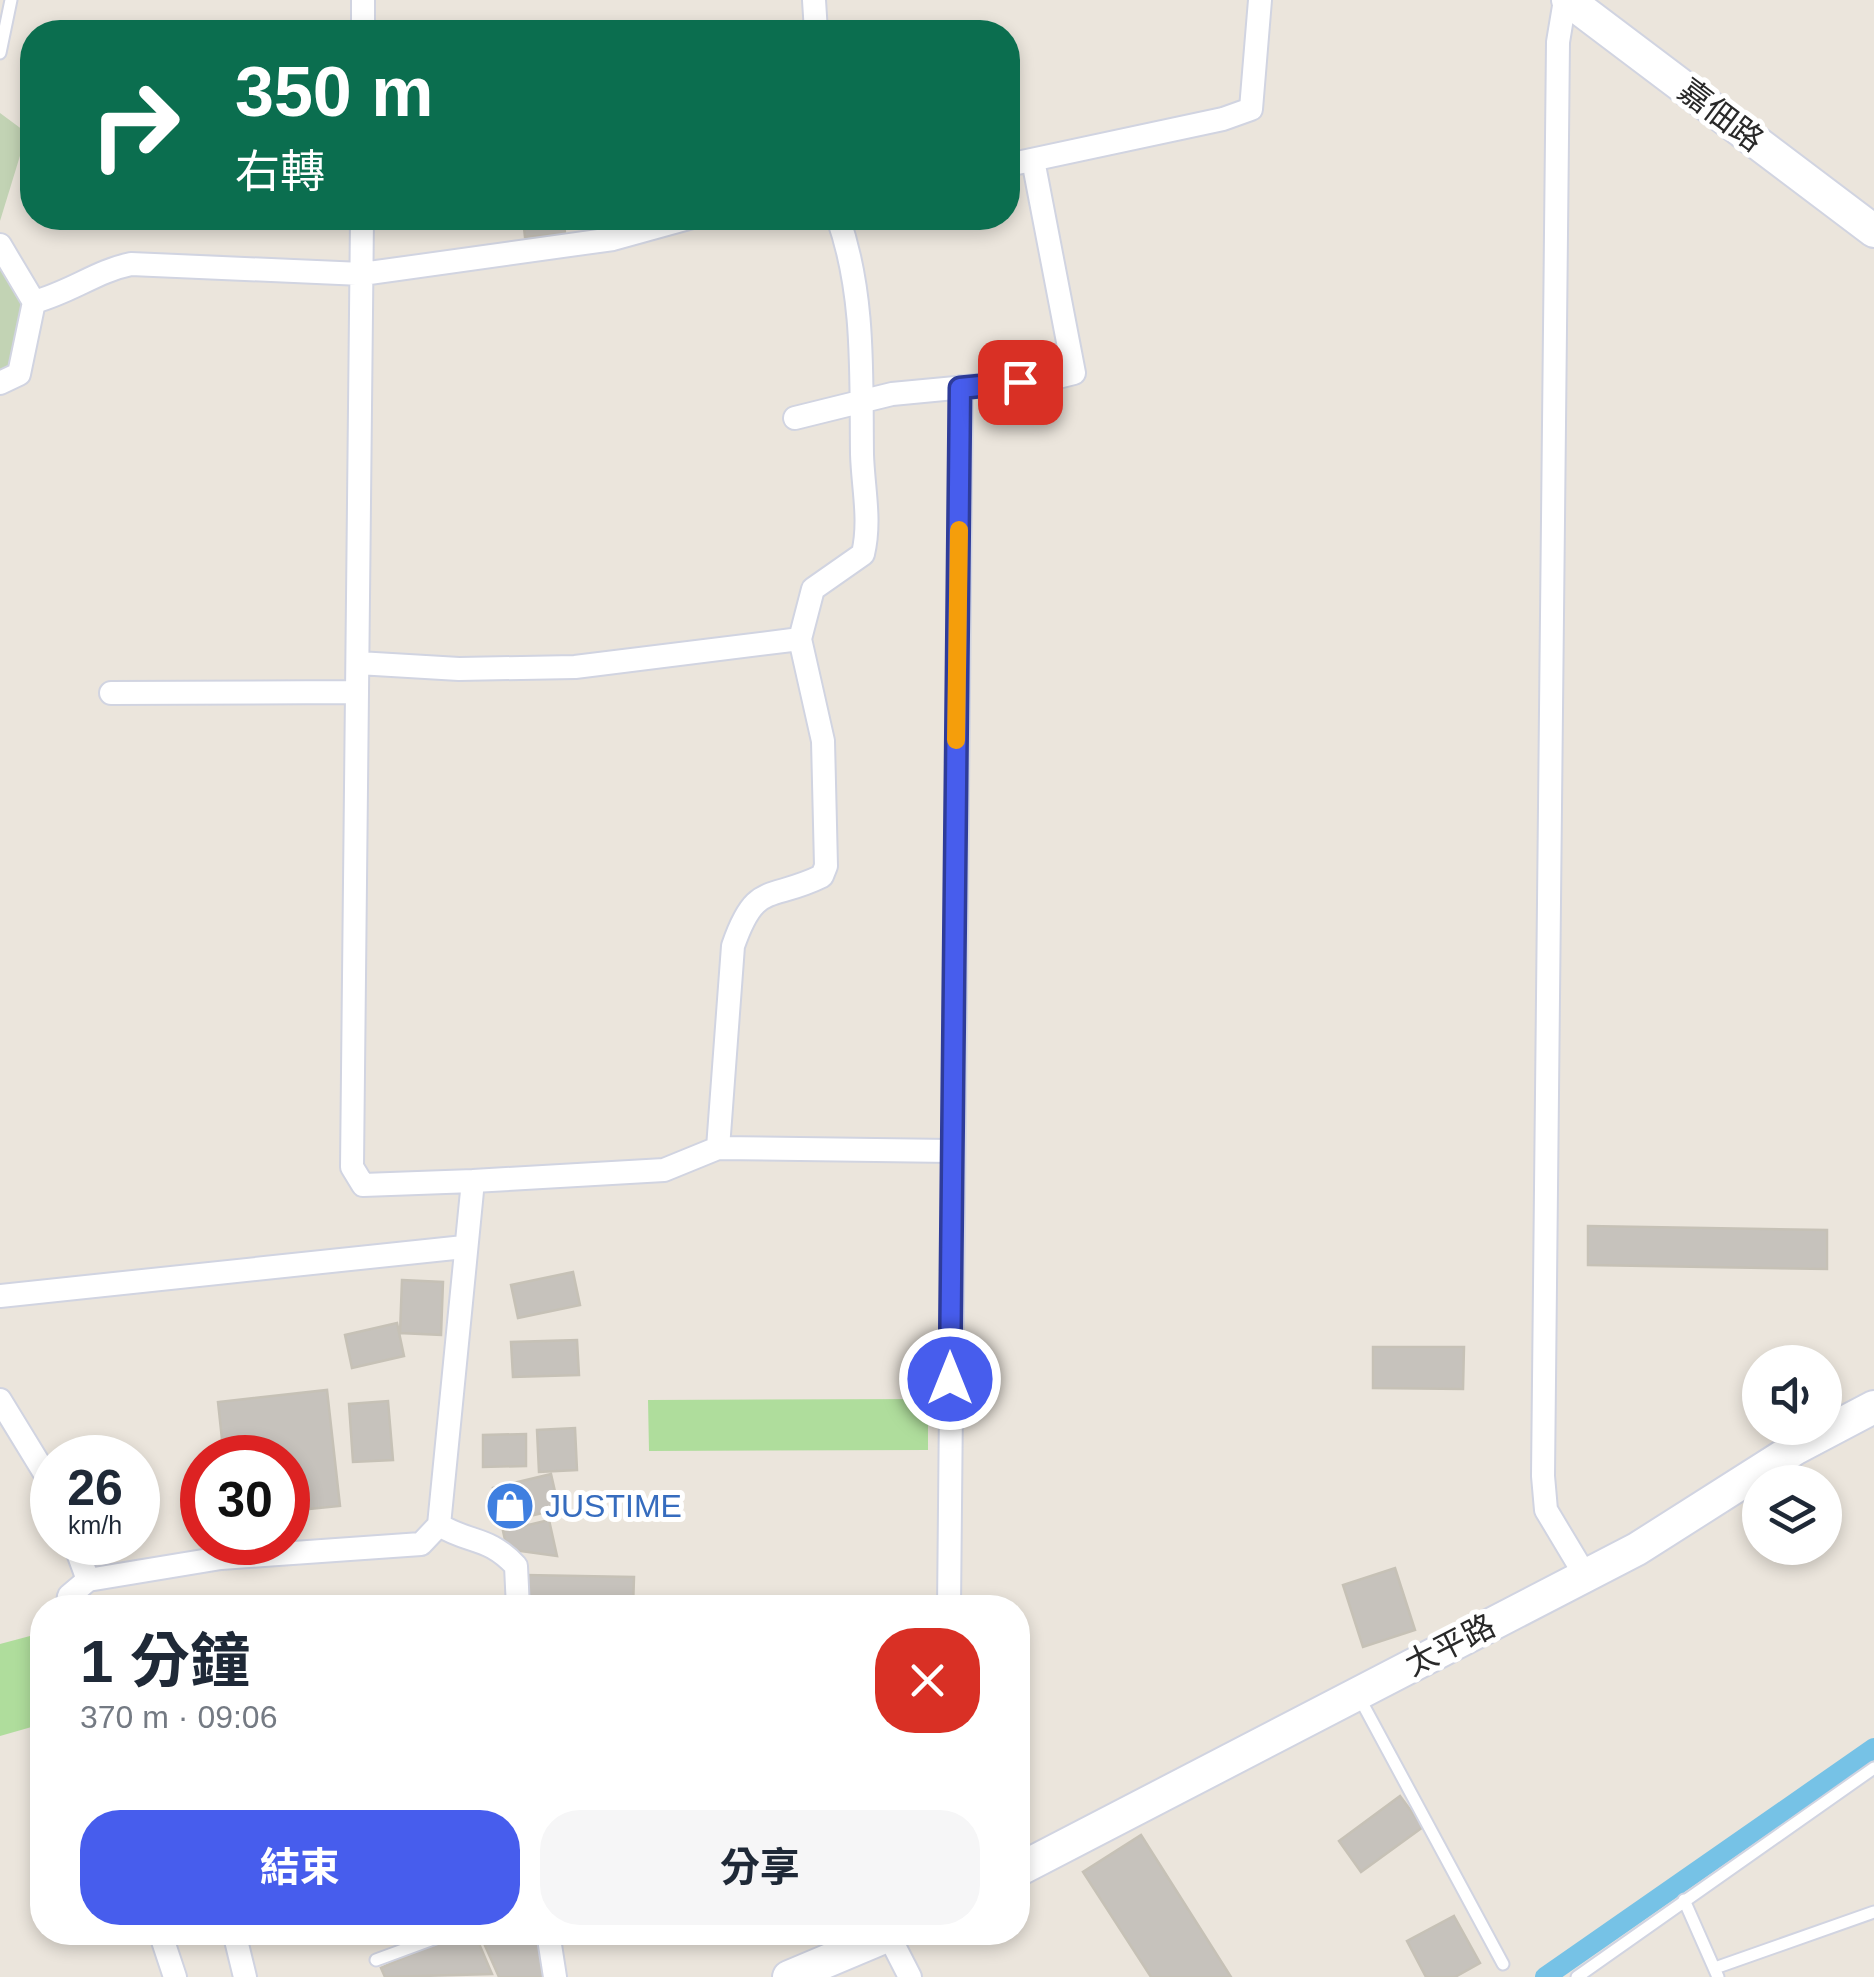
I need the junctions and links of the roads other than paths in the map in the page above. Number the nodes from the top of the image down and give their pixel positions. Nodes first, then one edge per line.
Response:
1 (11, 0) edge
2 (1260, 0) edge
3 (1566, 0) edge
4 (0, 53) edge
5 (1033, 160) junction
6 (1020, 162) edge
7 (362, 230) edge
8 (645, 230) edge
9 (840, 230) edge
10 (1874, 231) edge
11 (0, 244) edge
12 (362, 274) junction
13 (34, 302) junction
14 (0, 383) edge
15 (960, 388) junction
16 (863, 404) junction
17 (794, 418) dead end
18 (800, 639) junction
19 (358, 663) junction
20 (357, 692) junction
21 (111, 694) dead end
22 (718, 1148) junction
23 (950, 1151) junction
24 (472, 1181) junction
25 (464, 1247) junction
26 (0, 1296) edge
27 (0, 1400) edge
28 (1874, 1407) edge
29 (30, 1449) edge
30 (439, 1524) junction
31 (82, 1565) edge
32 (1585, 1575) junction
33 (88, 1580) junction
34 (70, 1595) edge
35 (517, 1595) edge
36 (949, 1595) edge
37 (1358, 1693) junction
38 (1874, 1768) edge
39 (1030, 1864) edge
40 (1684, 1900) junction
41 (1874, 1912) edge
42 (164, 1945) edge
43 (237, 1945) edge
44 (417, 1945) edge
45 (550, 1945) edge
46 (866, 1945) edge
47 (897, 1945) edge
48 (376, 1960) dead end
49 (1503, 1964) dead end
50 (1716, 1972) edge
51 (175, 1977) edge
52 (244, 1977) edge
53 (555, 1977) edge
54 (789, 1977) edge
55 (910, 1977) edge
56 (1577, 1977) edge

1 - 4 lane
2 - 5 street
3 - 10 street, 嘉佃路
3 - 32 street
5 - 6 street
5 - 15 street
7 - 12 street
8 - 12 street
9 - 16 street
11 - 13 street
12 - 13 street
12 - 19 street
13 - 14 street
15 - 16 street
15 - 23 street
16 - 17 street
16 - 18 street
18 - 19 street
18 - 22 street
19 - 20 street
20 - 21 street
20 - 24 street
22 - 23 street
22 - 24 street
23 - 36 street
24 - 25 street
25 - 26 street
25 - 30 street
27 - 29 street
28 - 32 street, 太平路
30 - 33 street
30 - 35 street
31 - 33 street
32 - 37 street, 太平路
33 - 34 street
37 - 39 street, 太平路
37 - 49 lane
38 - 40 lane
40 - 50 lane
40 - 56 lane
41 - 50 lane
42 - 51 street
43 - 52 street
44 - 48 lane
45 - 53 street
46 - 54 street
47 - 55 street

